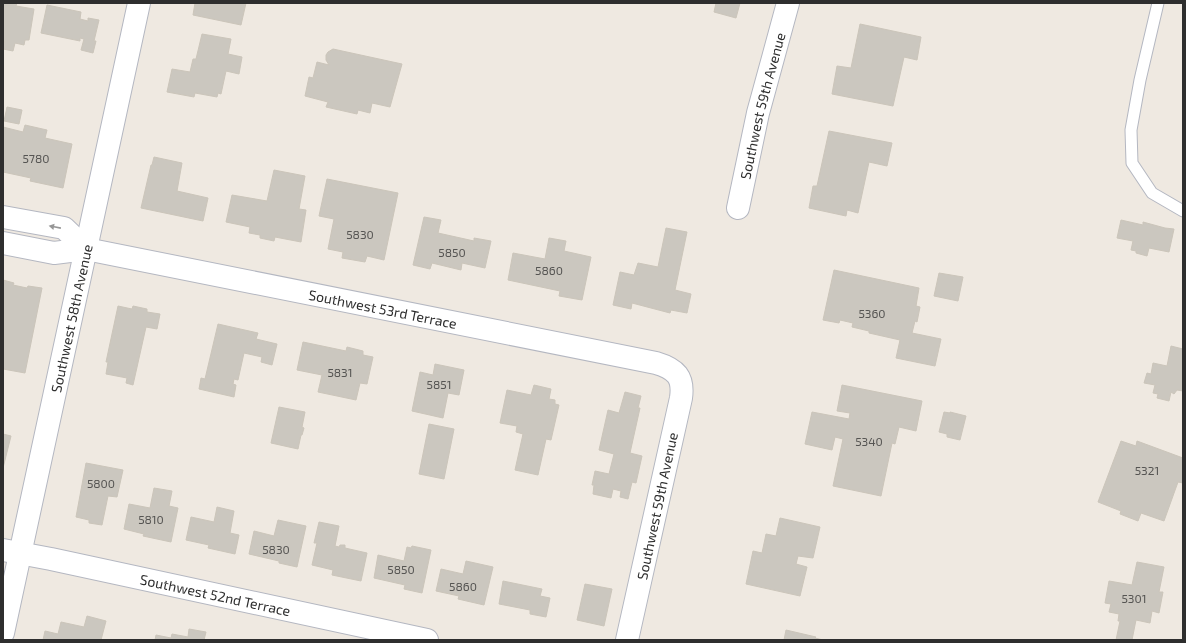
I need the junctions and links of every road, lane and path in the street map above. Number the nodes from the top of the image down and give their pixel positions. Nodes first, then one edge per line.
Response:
1 (140, 3) edge
2 (788, 3) edge
3 (1158, 3) edge
4 (738, 208) dead end
5 (1183, 211) edge
6 (3, 217) edge
7 (3, 243) edge
8 (86, 249) junction
9 (677, 373) joint
10 (12, 552) edge
11 (3, 633) edge
12 (427, 640) edge
13 (627, 640) edge

1 - 8 street, Southwest 58th Avenue
2 - 4 street, Southwest 59th Avenue
3 - 5 lane
8 -> 6 street
7 - 8 street, Southwest 53rd Terrace
8 - 9 street, Southwest 53rd Terrace
8 - 10 street, Southwest 58th Avenue
9 - 13 street, Southwest 59th Avenue
10 - 11 street, Southwest 58th Avenue
10 - 12 street, Southwest 52nd Terrace

